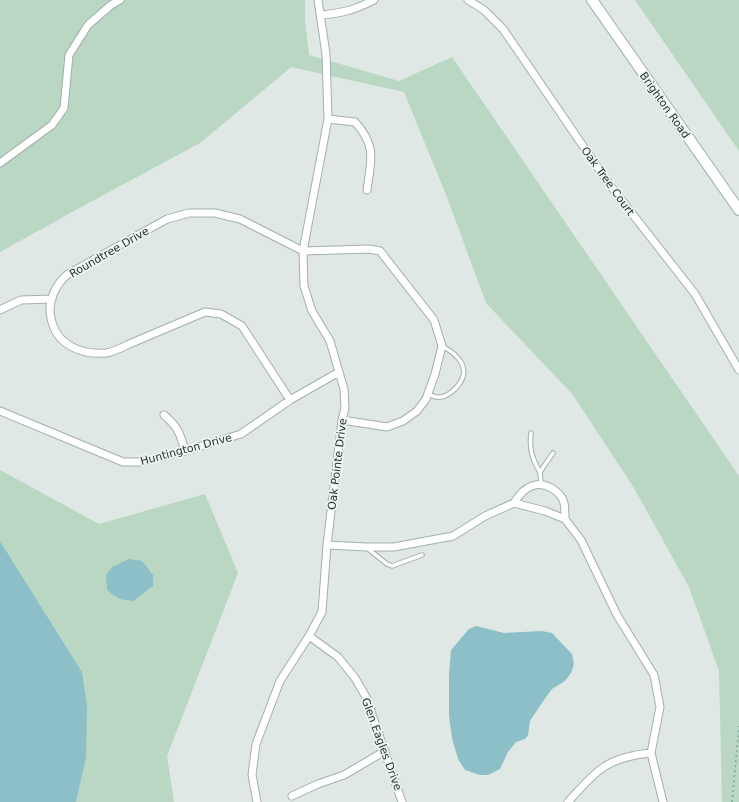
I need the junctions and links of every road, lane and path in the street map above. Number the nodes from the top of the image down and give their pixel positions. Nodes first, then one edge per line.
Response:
1 (120, 0) edge
2 (318, 0) edge
3 (374, 0) edge
4 (468, 0) edge
5 (592, 0) edge
6 (321, 15) junction
7 (328, 119) junction
8 (0, 163) edge
9 (367, 190) dead end
10 (739, 210) edge
11 (303, 251) junction
12 (52, 299) junction
13 (0, 310) edge
14 (442, 346) junction
15 (739, 370) edge
16 (339, 372) junction
17 (427, 394) junction
18 (290, 400) junction
19 (0, 411) edge
20 (164, 415) dead end
21 (342, 420) junction
22 (531, 433) dead end
23 (185, 451) junction
24 (553, 453) dead end
25 (540, 472) junction
26 (541, 485) junction
27 (514, 503) junction
28 (565, 519) junction
29 (327, 545) junction
30 (366, 547) junction
31 (422, 555) dead end
32 (308, 636) junction
33 (739, 726) edge
34 (385, 751) junction
35 (651, 753) junction
36 (292, 796) dead end
37 (257, 802) edge
38 (402, 802) edge
39 (568, 802) edge
40 (663, 802) edge
41 (732, 802) edge

1 - 8 street
2 - 6 street, Oak Pointe Drive
3 - 6 street
4 - 15 street, Oak Tree Court
5 - 10 street, Brighton Road
6 - 7 street, Oak Pointe Drive
7 - 9 street
7 - 11 street, Oak Pointe Drive
11 - 12 street, Roundtree Drive
11 - 14 street
11 - 16 street, Oak Pointe Drive
12 - 13 street
12 - 18 street, Roundtree Drive
14 - 17 street
14 - 17 lane
16 - 18 street, Huntington Drive
16 - 21 street, Oak Pointe Drive
17 - 21 street
18 - 23 street, Huntington Drive
19 - 23 street, Huntington Drive
20 - 23 street
21 - 29 street, Oak Pointe Drive
22 - 25 lane
24 - 25 lane
25 - 26 lane
26 - 27 street
26 - 28 street
27 - 28 street
27 - 30 street
28 - 35 street
29 - 30 street
29 - 32 street, Oak Pointe Drive
30 - 31 lane
32 - 34 street, Glen Eagles Drive
32 - 37 street, Oak Pointe Drive
33 - 41 path
34 - 36 street
34 - 38 street, Glen Eagles Drive
35 - 39 street
35 - 40 street

